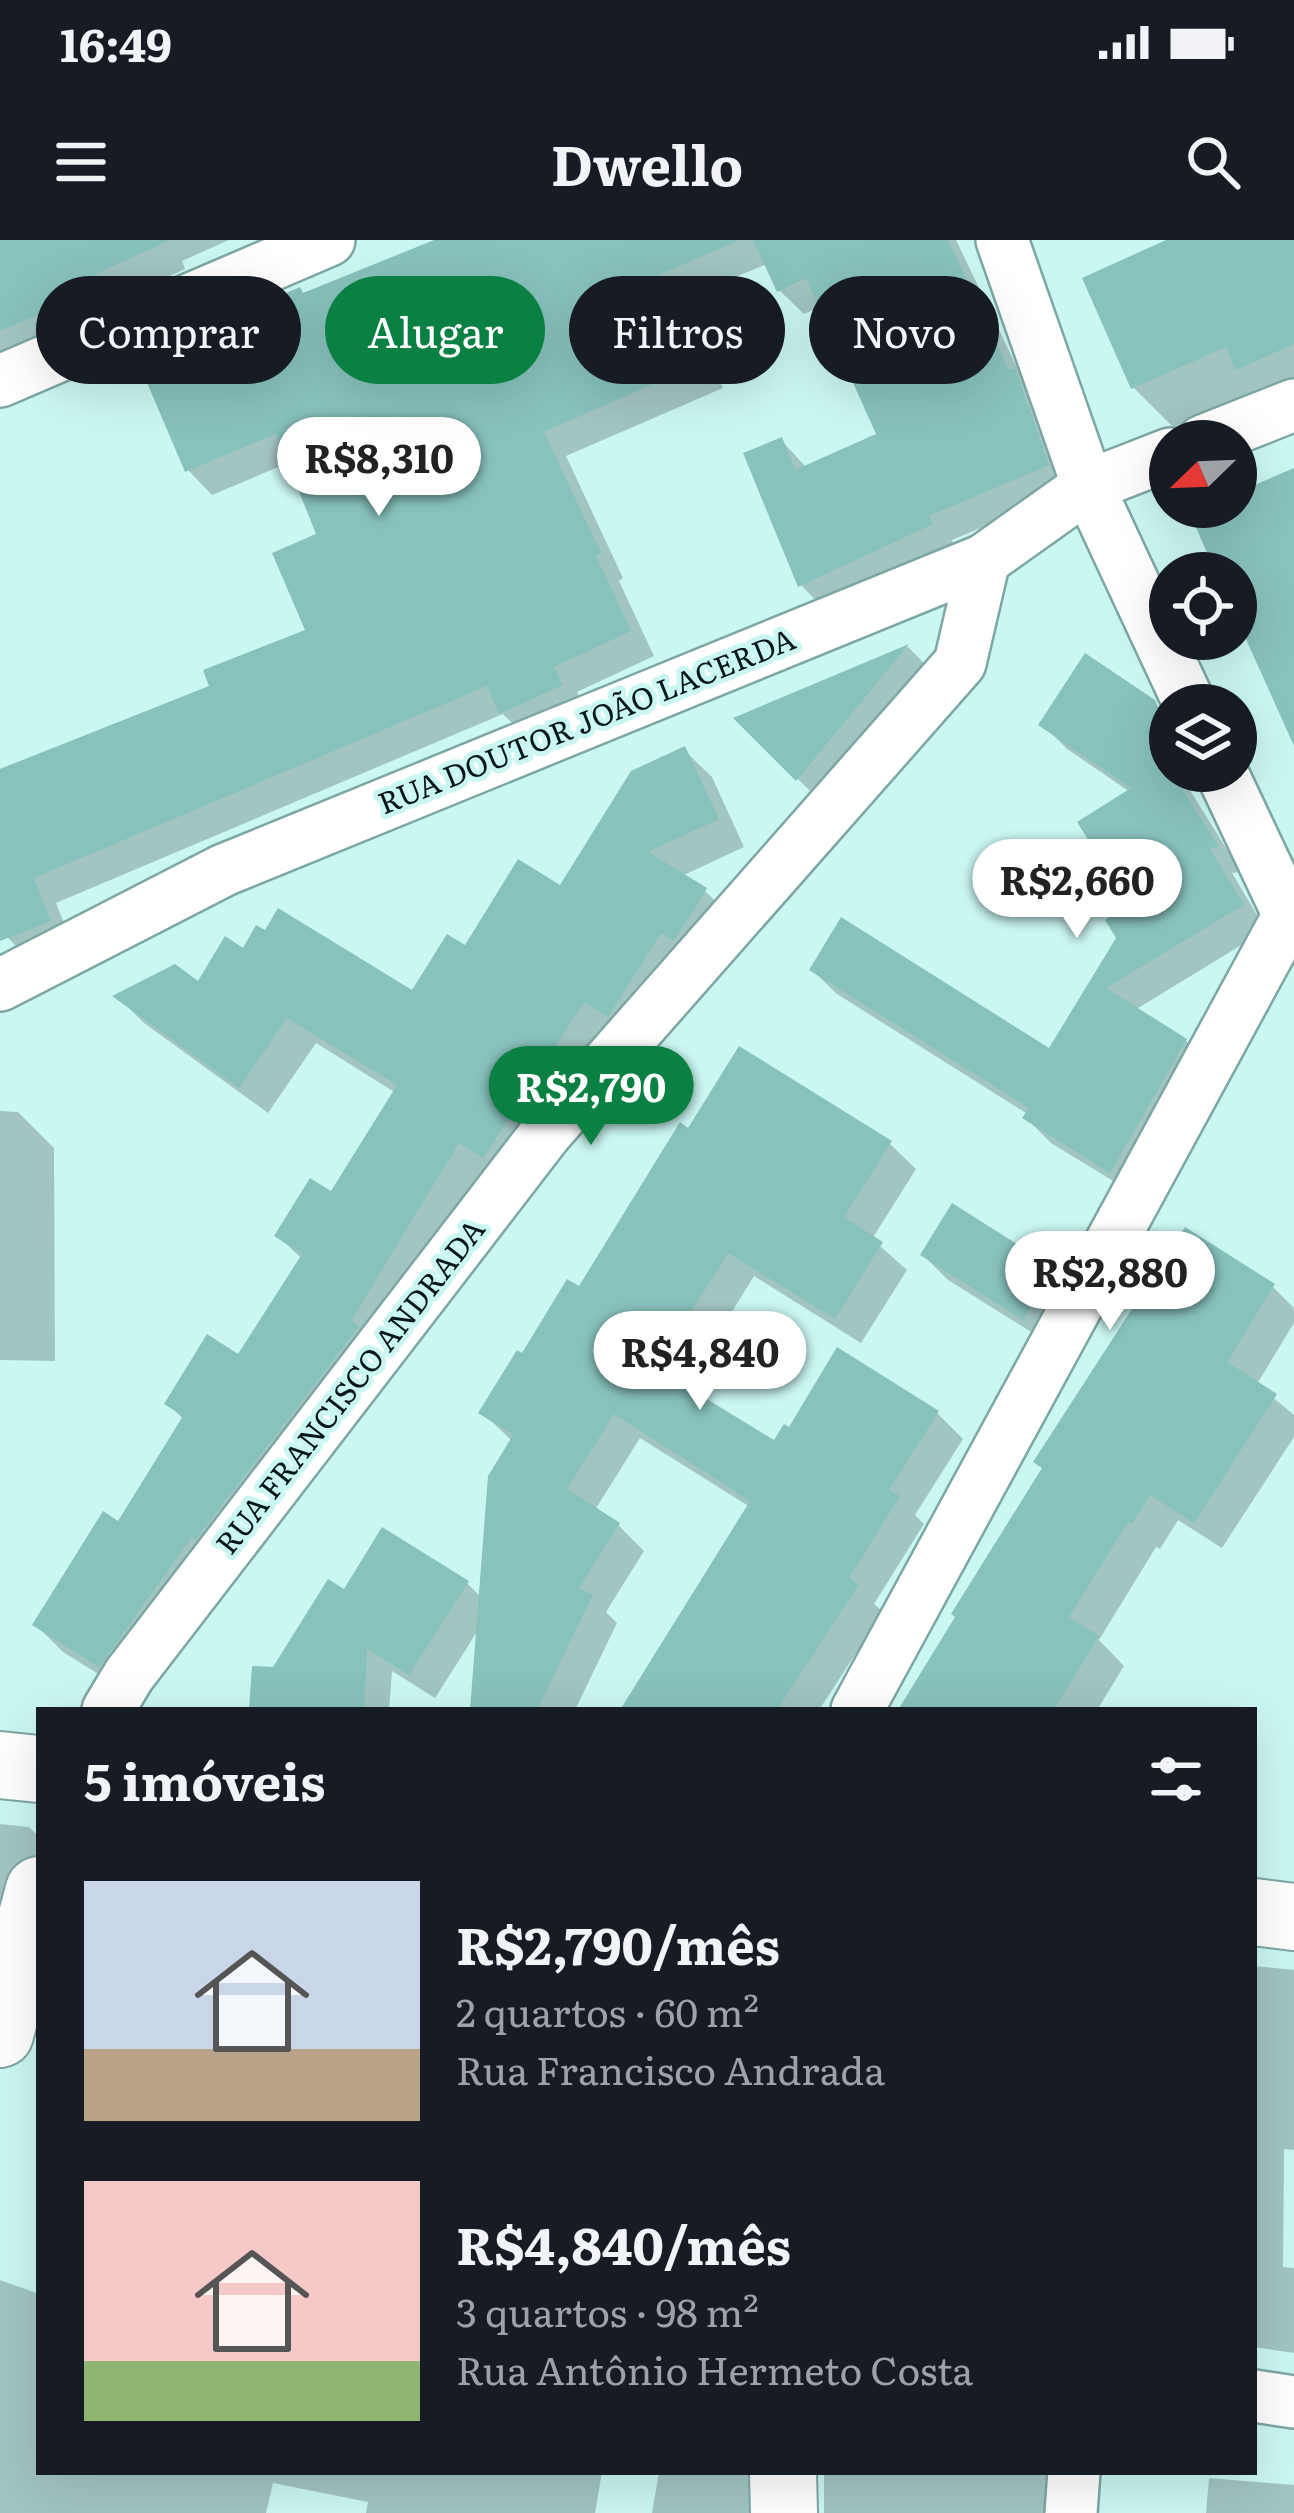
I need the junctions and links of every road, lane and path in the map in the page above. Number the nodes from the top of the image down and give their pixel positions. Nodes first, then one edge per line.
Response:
1 (329, 240) edge
2 (1002, 240) edge
3 (0, 381) edge
4 (1294, 405) edge
5 (1256, 420) edge
6 (1149, 462) edge
7 (1088, 487) junction
8 (984, 560) junction
9 (1180, 684) edge
10 (1231, 792) edge
11 (1291, 921) edge
12 (0, 985) edge
13 (110, 1707) edge
14 (859, 1707) edge
15 (0, 1765) edge
16 (36, 1769) edge
17 (36, 1901) edge
18 (1257, 1912) edge
19 (1294, 1917) edge
20 (0, 2034) edge
21 (1257, 2396) edge
22 (1294, 2402) edge
23 (783, 2475) edge
24 (1074, 2475) edge
25 (784, 2513) edge
26 (1071, 2513) edge

1 - 3 street
2 - 7 street
4 - 5 street
6 - 7 street, RUA DOUTOR JOÃO LACERDA
7 - 8 street, RUA DOUTOR JOÃO LACERDA
7 - 9 street
8 - 12 street, RUA DOUTOR JOÃO LACERDA
8 - 13 street, RUA FRANCISCO ANDRADA
10 - 11 street
11 - 14 street
15 - 16 main road
17 - 20 main road
18 - 19 main road
21 - 22 street
23 - 25 main road
24 - 26 street

